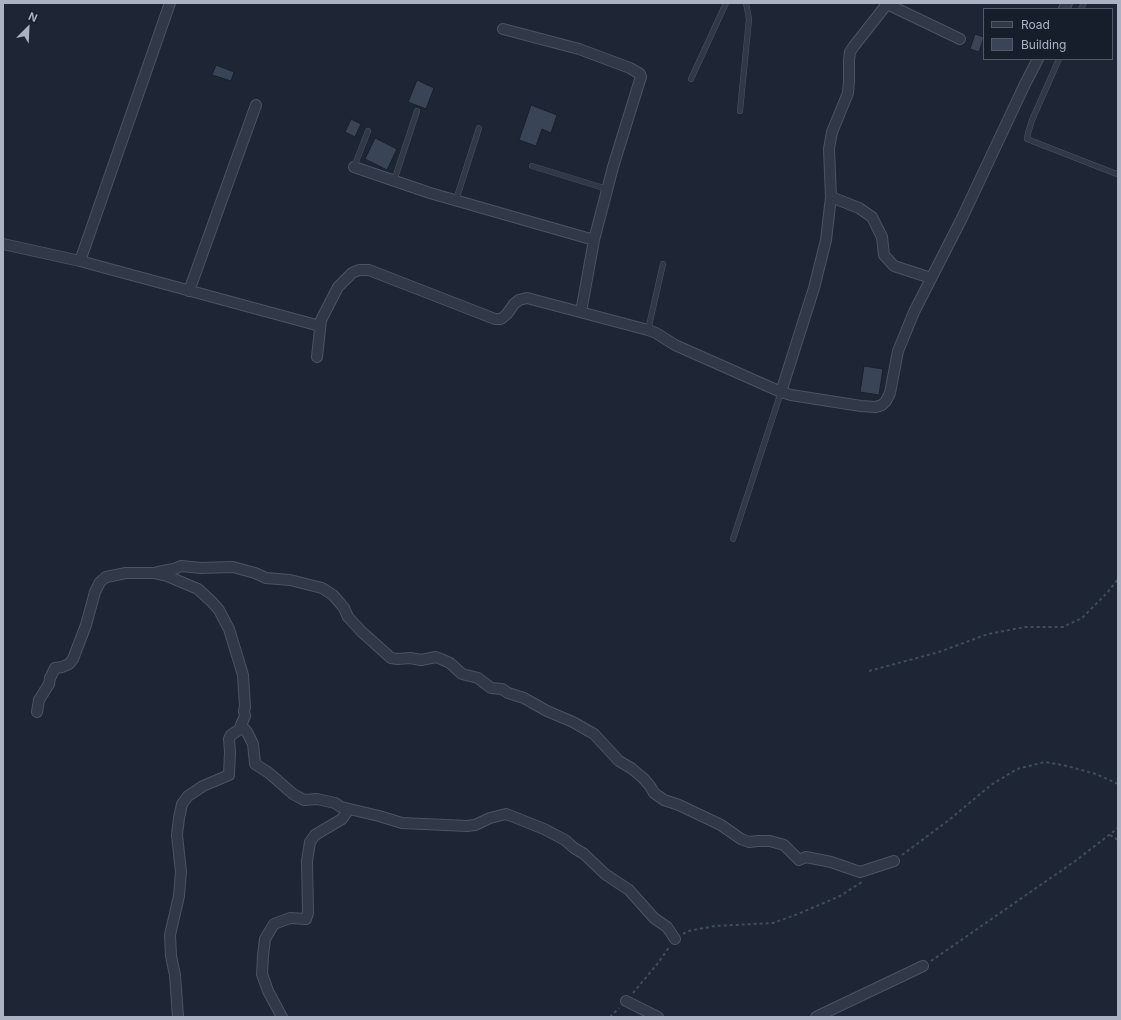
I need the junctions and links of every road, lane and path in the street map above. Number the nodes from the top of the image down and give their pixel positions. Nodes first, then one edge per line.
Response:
1 (170, 3) edge
2 (726, 3) edge
3 (746, 3) edge
4 (886, 4) edge
5 (503, 29) dead end
6 (960, 39) dead end
7 (1038, 60) edge
8 (1059, 60) edge
9 (691, 79) dead end
10 (256, 105) dead end
11 (740, 111) dead end
12 (417, 112) dead end
13 (479, 128) dead end
14 (368, 131) dead end
15 (532, 166) dead end
16 (354, 167) joint
17 (1118, 174) edge
18 (394, 181) junction
19 (607, 188) junction
20 (831, 197) junction
21 (456, 200) junction
22 (594, 240) junction
23 (3, 245) edge
24 (80, 261) junction
25 (663, 264) dead end
26 (931, 278) junction
27 (189, 291) junction
28 (581, 312) junction
29 (320, 326) junction
30 (648, 330) junction
31 (317, 357) dead end
32 (781, 392) junction
33 (733, 539) dead end
34 (154, 573) junction
35 (1118, 579) edge
36 (869, 671) dead end
37 (37, 712) dead end
38 (241, 725) junction
39 (348, 809) junction
40 (1118, 828) edge
41 (1110, 834) junction
42 (1118, 840) edge
43 (894, 860) dead end
44 (675, 939) dead end
45 (923, 966) joint
46 (626, 1001) dead end
47 (178, 1017) edge
48 (282, 1017) edge
49 (658, 1017) edge
50 (816, 1017) edge

1 - 24 street
2 - 9 lane
3 - 11 lane
4 - 6 street
4 - 20 street
5 - 19 street
7 - 26 street
8 - 17 lane
10 - 27 street
12 - 18 lane
13 - 21 lane
14 - 16 lane
15 - 19 lane
16 - 18 street
18 - 21 street
19 - 22 street
20 - 26 street
20 - 32 street
21 - 22 street
22 - 28 street
23 - 24 street
24 - 27 street
25 - 30 lane
26 - 32 street
27 - 29 street
28 - 29 street
28 - 30 street
29 - 31 street
30 - 32 street
32 - 33 lane
34 - 37 street
34 - 38 street
34 - 43 street
35 - 36 path
38 - 39 street
38 - 47 street
39 - 44 street
39 - 48 street
40 - 41 path
41 - 42 path
41 - 45 path
45 - 50 street
46 - 49 street

